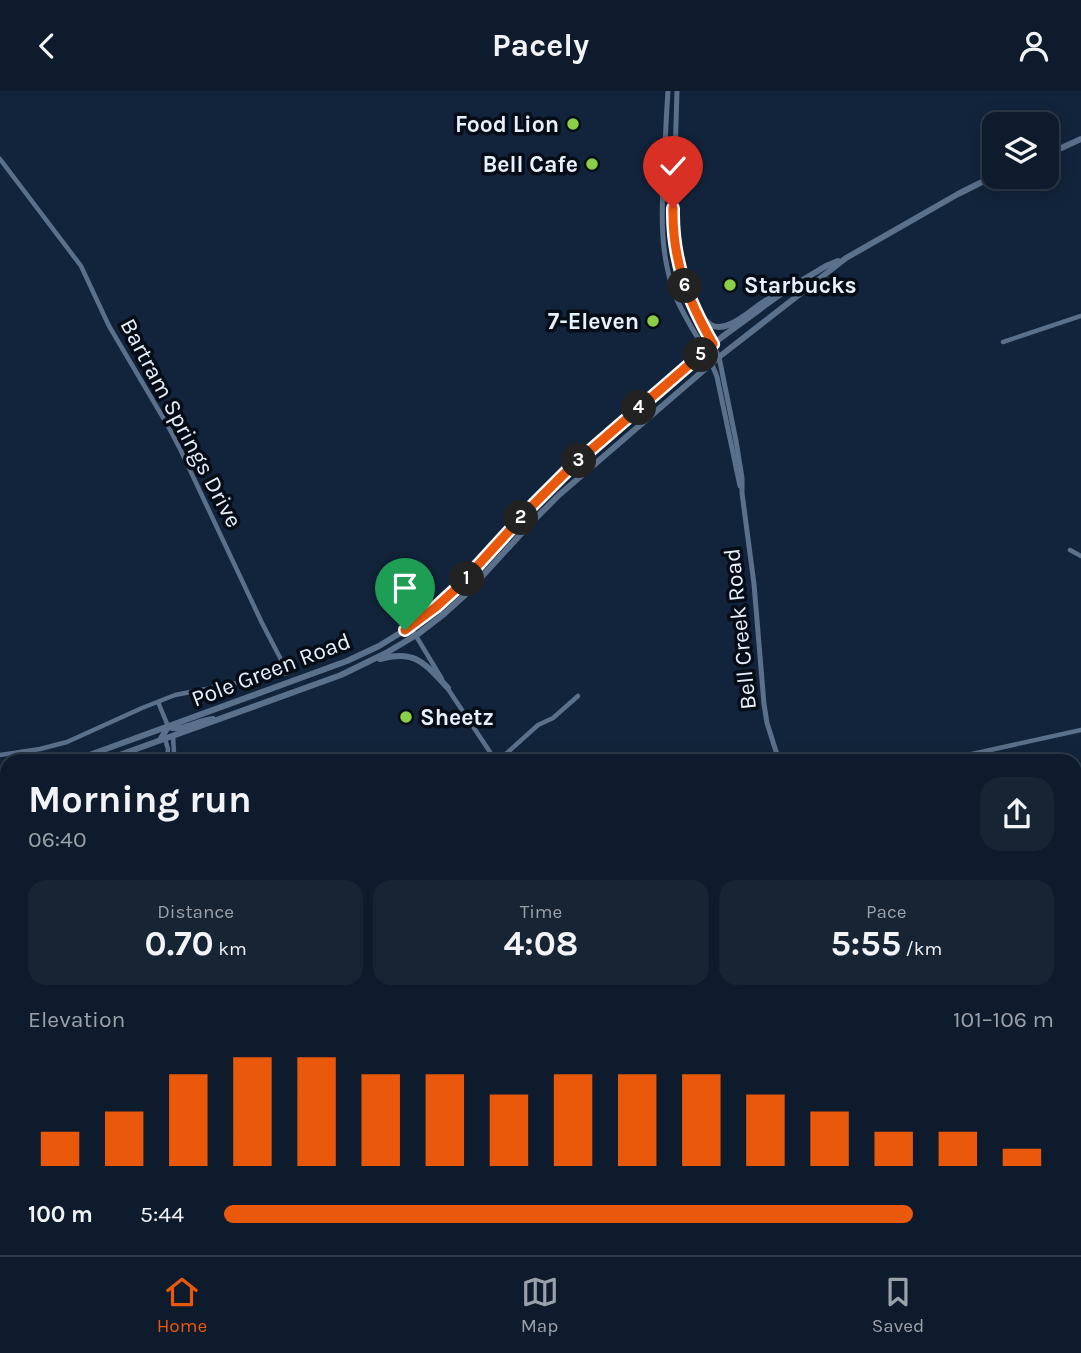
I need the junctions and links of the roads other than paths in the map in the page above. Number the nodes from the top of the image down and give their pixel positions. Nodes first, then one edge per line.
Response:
1 (668, 91) edge
2 (677, 91) edge
3 (1081, 139) edge
4 (1059, 149) edge
5 (0, 159) edge
6 (982, 182) edge
7 (846, 258) junction
8 (786, 290) junction
9 (692, 305) junction
10 (1081, 316) edge
11 (1003, 342) dead end
12 (713, 344) junction
13 (705, 352) junction
14 (719, 357) junction
15 (712, 363) junction
16 (742, 492) junction
17 (1070, 550) dead end
18 (1081, 556) edge
19 (410, 626) junction
20 (416, 635) junction
21 (368, 663) junction
22 (447, 688) junction
23 (578, 696) dead end
24 (158, 702) junction
25 (219, 719) junction
26 (168, 727) junction
27 (1081, 730) edge
28 (173, 736) junction
29 (162, 740) junction
30 (7, 754) edge
31 (93, 754) edge
32 (123, 754) edge
33 (168, 754) edge
34 (173, 754) edge
35 (492, 754) edge
36 (505, 754) edge
37 (777, 754) edge
38 (972, 754) edge

1 - 13 street, Bell Creek Road
2 - 9 street, Bell Creek Road
3 - 4 main road
5 - 24 street, Bartram Springs Drive
6 - 7 main road, Pole Green Road
7 - 8 main road, Pole Green Road
7 - 14 main road, Pole Green Road
8 - 9 main road
8 - 12 main road, Pole Green Road
9 - 12 street, Bell Creek Road
10 - 11 street
12 - 13 main road, Pole Green Road
12 - 14 street, Bell Creek Road
13 - 15 street, Bell Creek Road
13 - 19 main road, Pole Green Road
14 - 15 main road, Pole Green Road
14 - 16 street, Bell Creek Road
15 - 16 street, Bell Creek Road
15 - 20 main road, Pole Green Road
16 - 37 street, Bell Creek Road
17 - 18 street
19 - 20 street
19 - 26 main road, Pole Green Road
20 - 21 main road, Pole Green Road
20 - 22 street
21 - 22 main road
21 - 25 main road, Pole Green Road
22 - 35 street
23 - 36 street
24 - 26 street
24 - 30 street
25 - 26 main road
25 - 28 main road, Pole Green Road
26 - 29 main road
26 - 31 main road, Pole Green Road
27 - 38 street
28 - 29 main road, Pole Green Road
28 - 34 street
29 - 32 main road, Pole Green Road
29 - 33 street

